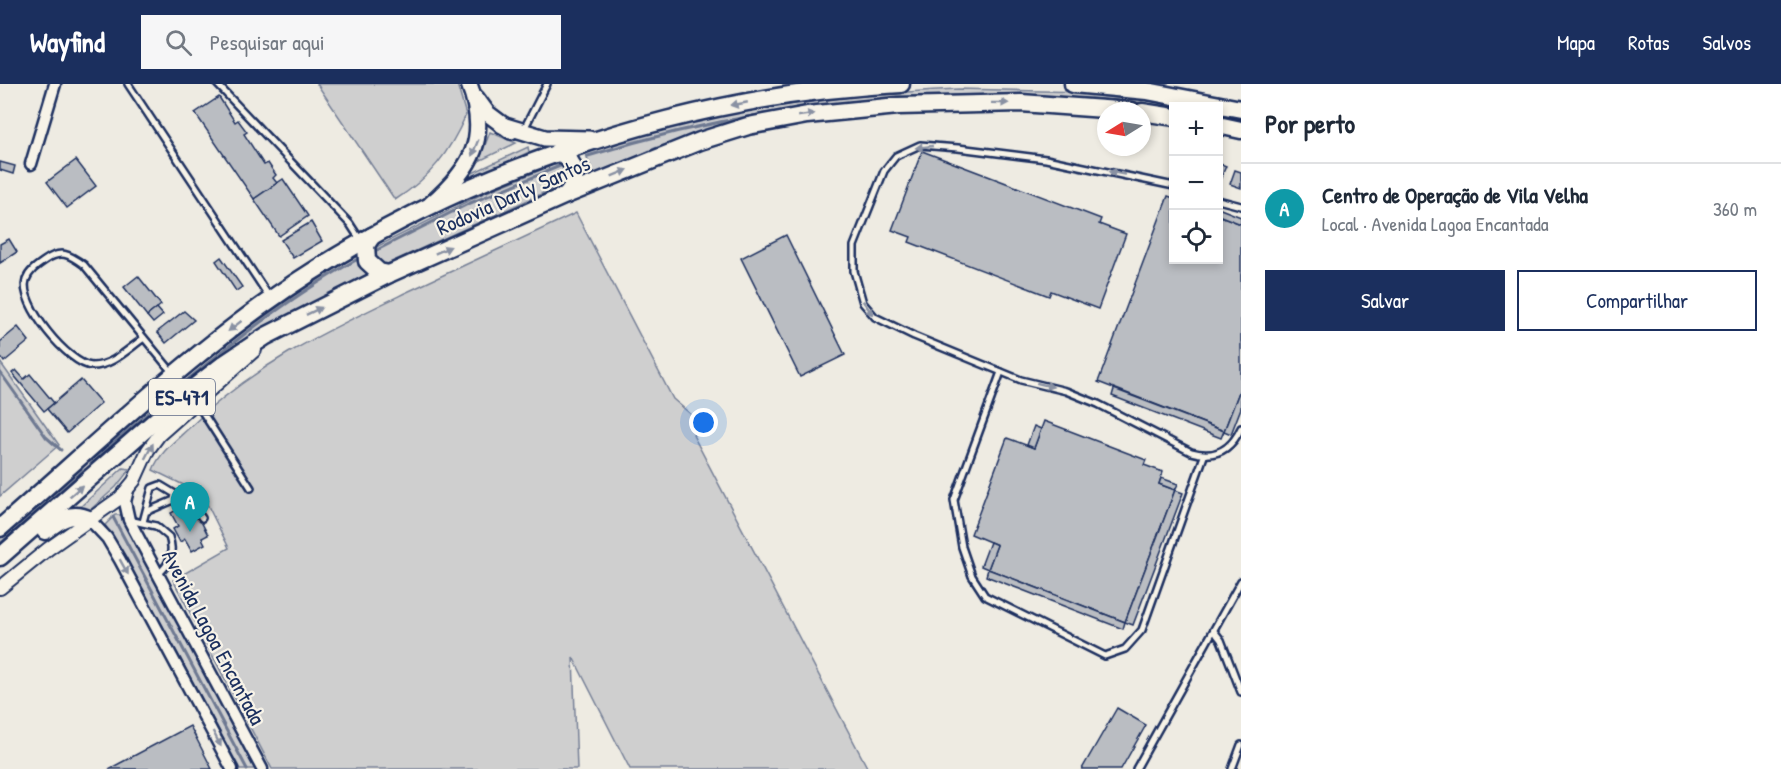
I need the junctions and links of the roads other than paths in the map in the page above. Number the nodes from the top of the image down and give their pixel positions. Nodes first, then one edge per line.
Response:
1 (54, 84) edge
2 (128, 84) edge
3 (217, 84) edge
4 (546, 84) edge
5 (901, 84) edge
6 (1073, 84) edge
7 (1107, 86) edge
8 (470, 88) edge
9 (1097, 108) edge
10 (1241, 108) edge
11 (1151, 113) edge
12 (1169, 116) edge
13 (1223, 126) edge
14 (1241, 130) edge
15 (521, 135) junction
16 (612, 136) junction
17 (557, 152) junction
18 (31, 164) dead end
19 (1169, 185) edge
20 (566, 195) junction
21 (1223, 201) edge
22 (1241, 206) edge
23 (421, 212) junction
24 (367, 239) junction
25 (389, 274) junction
26 (271, 299) junction
27 (280, 328) junction
28 (144, 339) junction
29 (1001, 372) junction
30 (175, 376) junction
31 (196, 402) junction
32 (1241, 428) edge
33 (1204, 456) junction
34 (251, 488) dead end
35 (128, 490) junction
36 (176, 497) junction
37 (148, 511) junction
38 (202, 518) dead end
39 (90, 520) junction
40 (129, 520) junction
41 (143, 522) junction
42 (0, 528) edge
43 (0, 557) edge
44 (0, 563) edge
45 (158, 574) junction
46 (1241, 581) edge
47 (0, 588) edge
48 (1214, 631) junction
49 (1241, 692) edge
50 (1241, 745) edge
51 (232, 769) edge
52 (262, 769) edge
53 (1136, 769) edge
54 (1232, 769) edge

1 - 18 street
2 - 26 lane
3 - 24 lane
4 - 15 lane
5 -> 16 main road, Rodovia Darly Santos / ES-471
6 - 7 main road
7 - 10 main road
8 - 15 main road
8 -> 23 main road
20 -> 9 main road, Rodovia Darly Santos / ES-471
11 - 12 main road
13 - 14 main road
15 - 16 main road
15 - 17 main road
16 - 17 main road, Rodovia Darly Santos / ES-471
17 - 20 main road
17 - 23 main road, Rodovia Darly Santos / ES-471
19 -> 29 lane
25 -> 20 main road, Rodovia Darly Santos / ES-471
21 - 22 lane
23 - 24 main road, Rodovia Darly Santos / ES-471
24 - 25 main road
24 - 26 main road, Rodovia Darly Santos / ES-471
27 -> 25 main road, Rodovia Darly Santos / ES-471
26 -> 30 main road, Rodovia Darly Santos / ES-471
27 - 31 street
43 -> 27 main road, Rodovia Darly Santos / ES-471
28 - 28 lane
28 - 30 lane
29 -> 33 lane
29 - 33 lane
30 - 42 main road, Rodovia Darly Santos / ES-471
31 - 34 lane
35 -> 31 street
32 - 33 lane
35 - 39 street
35 - 40 street, Avenida Lagoa Encantada
36 - 37 lane
36 - 37 lane
36 - 38 lane
37 - 41 lane
39 - 44 main road
39 - 47 street
39 -> 51 street, Avenida Lagoa Encantada
40 - 41 lane
40 - 45 street, Avenida Lagoa Encantada
41 - 45 lane
45 - 52 street, Avenida Lagoa Encantada
46 - 48 lane
48 - 49 lane
48 - 53 lane
50 - 54 lane

